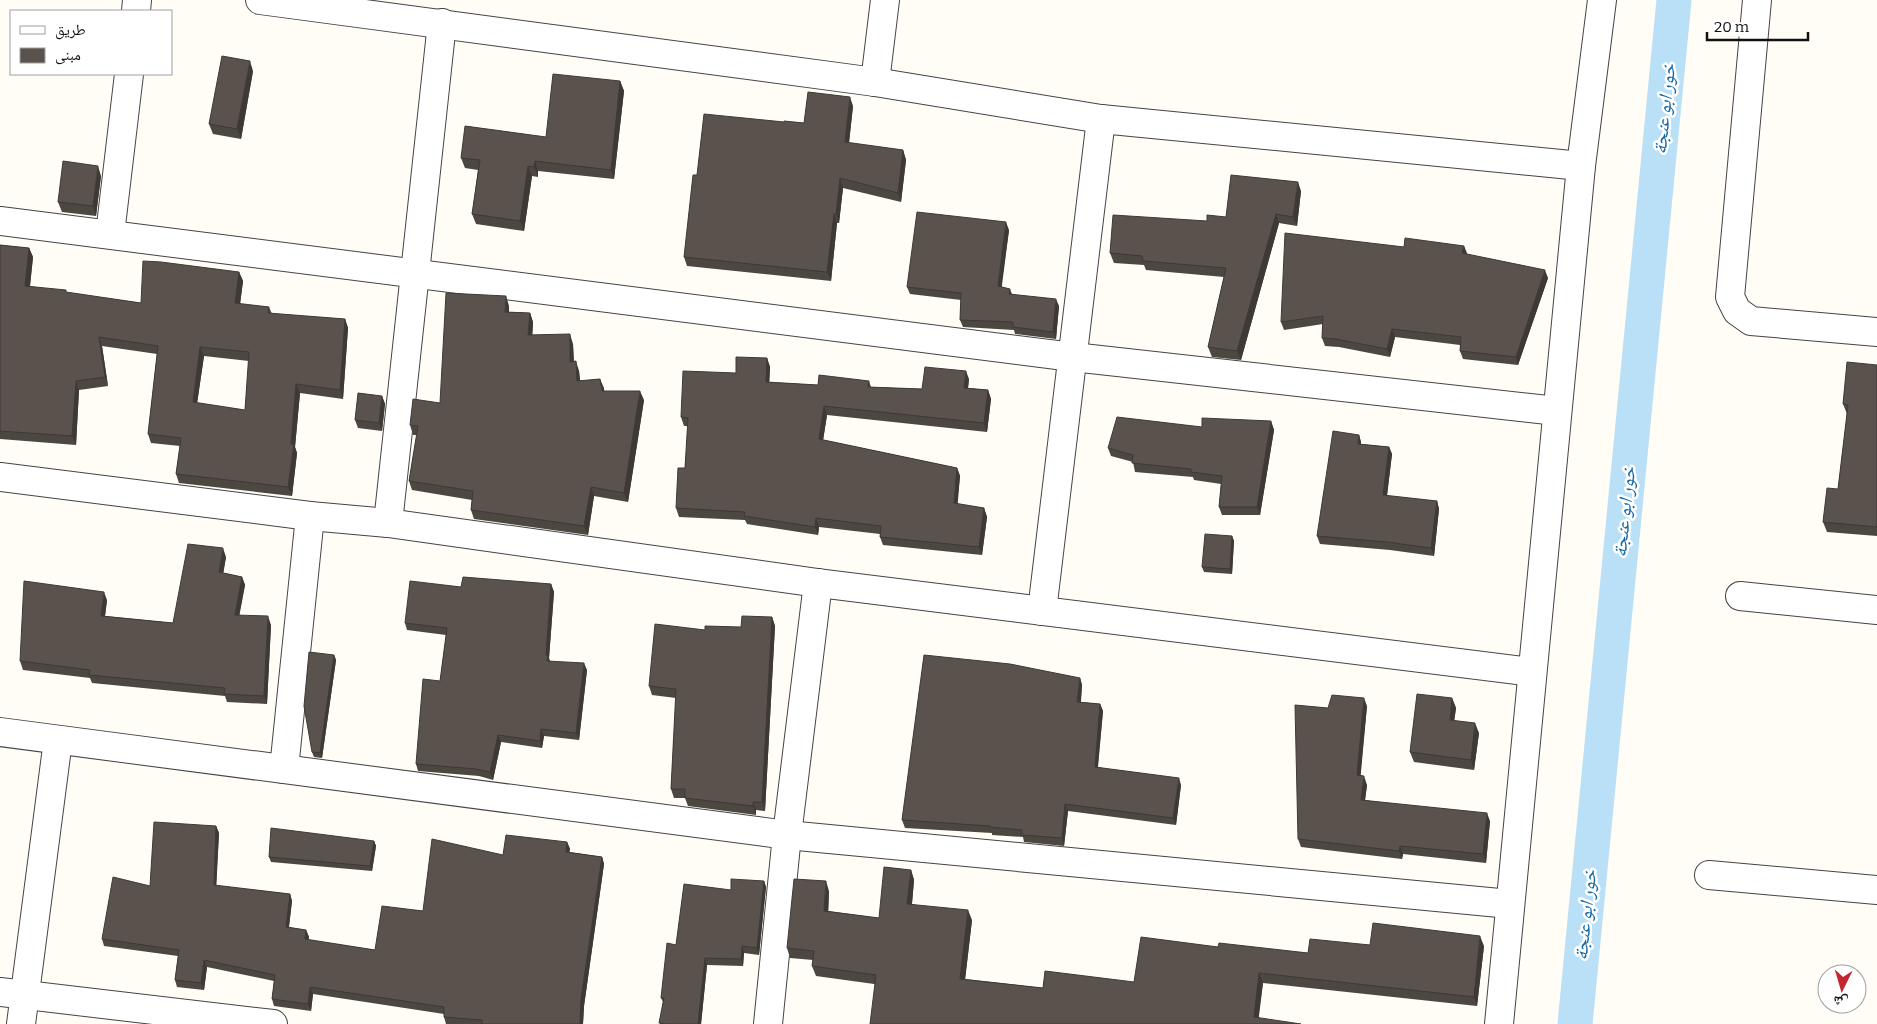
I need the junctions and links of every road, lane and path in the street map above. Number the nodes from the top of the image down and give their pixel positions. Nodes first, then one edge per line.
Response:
1 (260, 0) edge
2 (885, 0) edge
3 (1602, 0) edge
4 (1758, 0) edge
5 (442, 23) junction
6 (129, 75) edge
7 (875, 82) junction
8 (1101, 119) junction
9 (1581, 166) junction
10 (0, 221) edge
11 (110, 234) junction
12 (415, 273) junction
13 (1877, 332) edge
14 (1073, 357) junction
15 (1557, 411) junction
16 (0, 477) edge
17 (310, 516) junction
18 (388, 524) junction
19 (818, 582) junction
20 (1740, 596) dead end
21 (1877, 610) edge
22 (1042, 611) junction
23 (1532, 672) junction
24 (0, 732) edge
25 (58, 740) junction
26 (284, 769) junction
27 (787, 835) junction
28 (1710, 875) dead end
29 (1877, 890) edge
30 (1510, 904) junction
31 (12, 993) edge
32 (22, 1024) edge
33 (273, 1024) edge
34 (768, 1024) edge
35 (1499, 1024) edge

1 - 5 street
2 - 7 street
3 - 9 street
4 - 13 street
5 - 7 street
5 - 12 street
6 - 11 street
7 - 8 street
8 - 9 street
8 - 14 street
9 - 15 street
10 - 11 street
11 - 12 street
12 - 14 street
12 - 18 street
14 - 15 street
14 - 22 street
15 - 23 street
16 - 17 street
17 - 18 street
17 - 26 street
18 - 19 street
19 - 22 street
19 - 27 street
20 - 21 street
22 - 23 street
23 - 30 street
24 - 25 street
25 - 26 street
25 - 31 street
26 - 27 street
27 - 30 street
27 - 34 street
28 - 29 street
30 - 35 street
31 - 32 street
31 - 33 street

